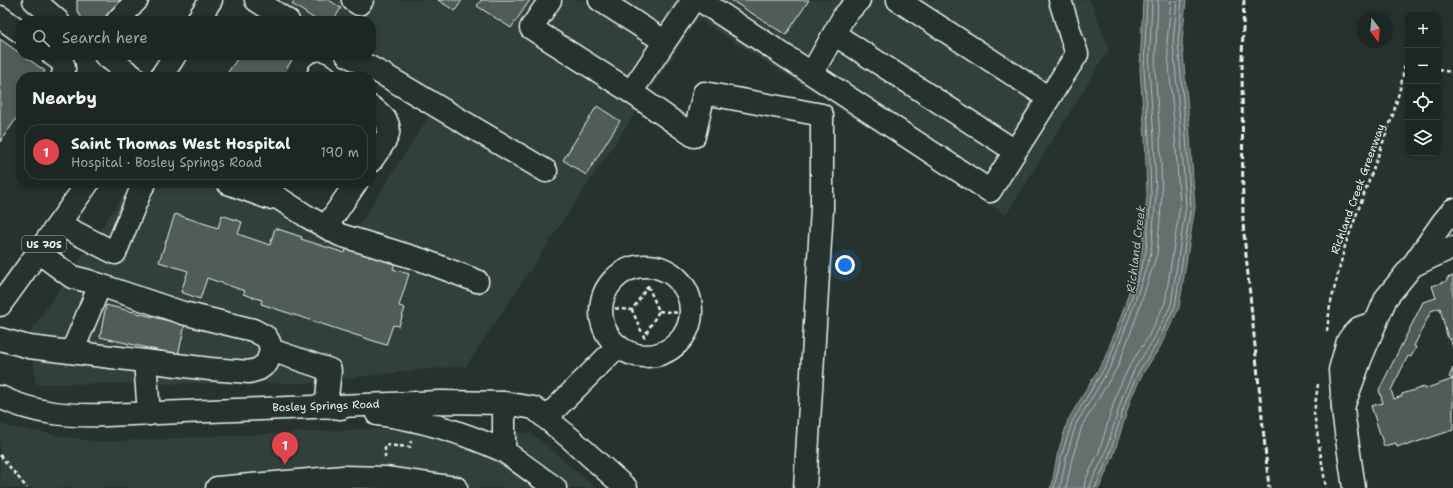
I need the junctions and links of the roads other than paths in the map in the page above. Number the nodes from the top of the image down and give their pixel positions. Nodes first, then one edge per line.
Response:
1 (34, 0) edge
2 (137, 0) edge
3 (211, 0) edge
4 (256, 0) edge
5 (353, 0) edge
6 (362, 0) edge
7 (550, 0) edge
8 (600, 0) edge
9 (693, 0) edge
10 (700, 0) edge
11 (859, 0) edge
12 (898, 0) edge
13 (1060, 0) edge
14 (52, 16) edge
15 (122, 16) edge
16 (200, 16) edge
17 (280, 16) edge
18 (0, 17) edge
19 (16, 28) edge
20 (834, 34) junction
21 (664, 41) junction
22 (60, 60) edge
23 (112, 60) edge
24 (172, 60) edge
25 (356, 60) edge
26 (64, 72) edge
27 (127, 72) edge
28 (164, 72) edge
29 (812, 73) junction
30 (631, 92) junction
31 (1049, 98) junction
32 (376, 111) edge
33 (1015, 151) junction
34 (376, 152) edge
35 (546, 171) dead end
36 (84, 188) edge
37 (142, 188) edge
38 (242, 188) edge
39 (266, 188) edge
40 (353, 188) edge
41 (289, 205) junction
42 (1453, 210) edge
43 (59, 224) junction
44 (326, 227) junction
45 (1453, 248) edge
46 (38, 252) junction
47 (1413, 265) junction
48 (477, 280) dead end
49 (100, 285) junction
50 (0, 305) edge
51 (0, 339) edge
52 (618, 346) junction
53 (271, 350) junction
54 (72, 352) junction
55 (145, 361) junction
56 (0, 397) edge
57 (504, 403) junction
58 (326, 406) junction
59 (150, 414) junction
60 (546, 418) junction
61 (504, 451) junction
62 (217, 488) edge
63 (456, 488) edge
64 (555, 488) edge
65 (626, 488) edge
66 (805, 488) edge
67 (1354, 488) edge

1 - 14 street
2 - 15 street
3 - 16 street
4 - 17 street
5 - 6 street
7 - 30 street
8 - 21 street
9 - 21 street
10 - 29 street
11 - 20 street
12 - 31 street
13 - 31 street
18 - 19 street
20 - 29 street
20 - 33 street
21 - 30 street
22 - 26 street
23 - 27 street
24 - 28 street
25 - 35 street
29 - 33 street
30 - 66 street
31 - 33 street
32 - 34 street
36 - 43 street, US 70S
37 - 43 street
38 - 41 street
39 - 41 street
40 - 44 street
41 - 44 street
42 - 47 street
43 - 46 street, US 70S
44 - 48 street
45 - 47 street
46 - 49 street
46 - 50 street, US 70S
47 - 67 street
49 - 53 street
49 - 54 street
51 - 54 street
52 - 52 street
52 - 60 street
53 - 55 street
53 - 58 street
54 - 55 street
55 - 59 street
56 - 59 street, Bosley Springs Road
57 - 58 street, Bosley Springs Road
57 - 60 street, Bosley Springs Road
57 - 61 street
58 - 59 street, Bosley Springs Road
58 - 61 street
60 - 65 street, Bosley Springs Road
61 - 64 street
62 - 63 street

